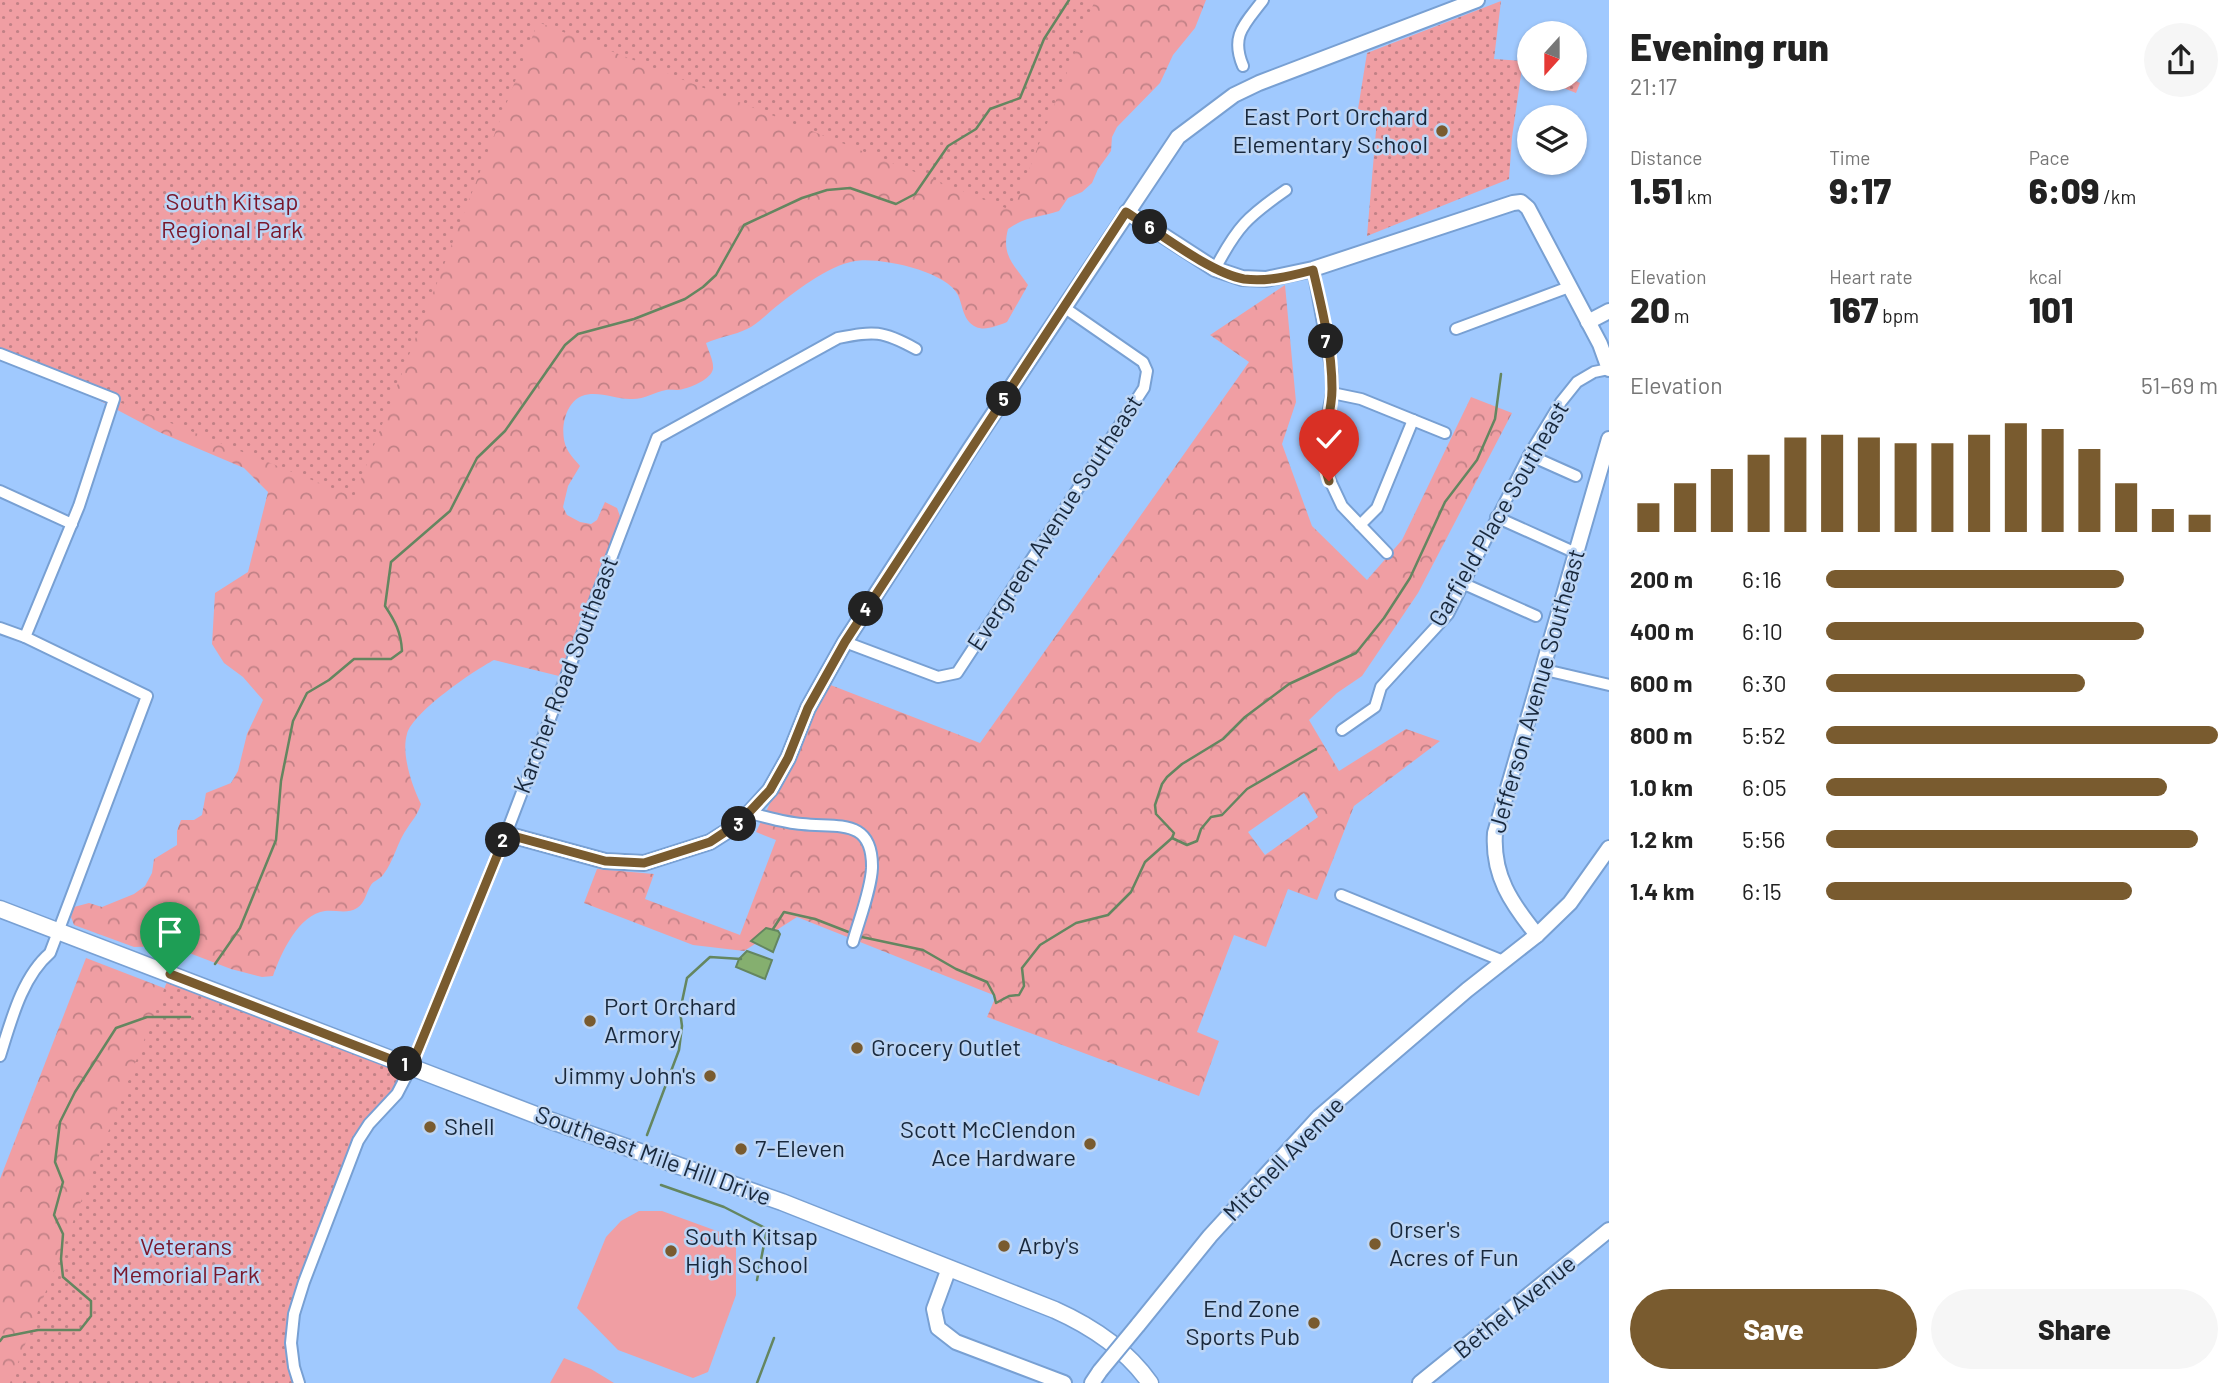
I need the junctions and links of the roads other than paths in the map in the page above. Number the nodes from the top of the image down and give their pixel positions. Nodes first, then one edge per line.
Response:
1 (1262, 0) edge
2 (1477, 0) edge
3 (1243, 66) dead end
4 (1286, 190) dead end
5 (1126, 212) junction
6 (1215, 269) junction
7 (1313, 270) junction
8 (1569, 287) junction
9 (1065, 308) junction
10 (1609, 311) edge
11 (1588, 322) junction
12 (1456, 329) dead end
13 (916, 349) dead end
14 (0, 354) edge
15 (1609, 369) edge
16 (1332, 393) junction
17 (1413, 420) junction
18 (1445, 433) dead end
19 (1609, 439) edge
20 (1529, 455) junction
21 (1576, 476) dead end
22 (0, 491) edge
23 (1496, 517) junction
24 (72, 524) junction
25 (1360, 525) junction
26 (1576, 552) junction
27 (1387, 553) dead end
28 (1462, 583) junction
29 (1536, 616) dead end
30 (0, 628) edge
31 (25, 637) junction
32 (845, 642) junction
33 (1541, 669) junction
34 (1609, 685) edge
35 (1342, 730) dead end
36 (749, 813) junction
37 (506, 834) junction
38 (1609, 848) edge
39 (1341, 895) dead end
40 (0, 909) edge
41 (58, 931) junction
42 (1537, 935) junction
43 (853, 942) dead end
44 (1503, 961) junction
45 (0, 1056) edge
46 (403, 1064) junction
47 (1609, 1230) edge
48 (949, 1268) junction
49 (1096, 1377) edge
50 (299, 1383) edge
51 (1064, 1383) edge
52 (1150, 1383) edge
53 (1420, 1383) edge

1 - 3 street
2 - 5 street
4 - 6 street
5 - 6 street
5 - 9 street
6 - 7 street
7 - 8 street
7 - 16 street
8 - 11 street
8 - 12 street
9 - 32 street
9 - 32 street, Evergreen Avenue Southeast
10 - 11 street
11 - 15 street
13 - 37 street, Karcher Road Southeast
14 - 24 street
15 - 20 street, Garfield Place Southeast
16 - 17 street
16 - 25 street
17 - 18 street
17 - 25 street
19 - 26 street, Jefferson Avenue Southeast
20 - 21 street
20 - 23 street, Garfield Place Southeast
22 - 24 street
23 - 26 street
23 - 28 street, Garfield Place Southeast
24 - 31 street
25 - 27 street
26 - 33 street, Jefferson Avenue Southeast
28 - 29 street
28 - 35 street, Garfield Place Southeast
30 - 31 street
31 - 41 street
32 - 36 street
33 - 34 street
33 - 42 street, Jefferson Avenue Southeast
36 - 37 street
36 - 43 street
37 - 46 street, Karcher Road Southeast
38 - 42 street, Mitchell Avenue
39 - 44 street
40 - 41 main road, Southeast Mile Hill Drive
41 - 45 street
41 - 46 main road, Southeast Mile Hill Drive
42 - 44 street, Mitchell Avenue
44 - 49 street, Mitchell Avenue, bridge
46 - 48 main road, Southeast Mile Hill Drive
46 - 50 street, Karcher Road Southeast
47 - 53 street, Bethel Avenue
48 - 51 street
48 - 52 main road, Southeast Mile Hill Drive

